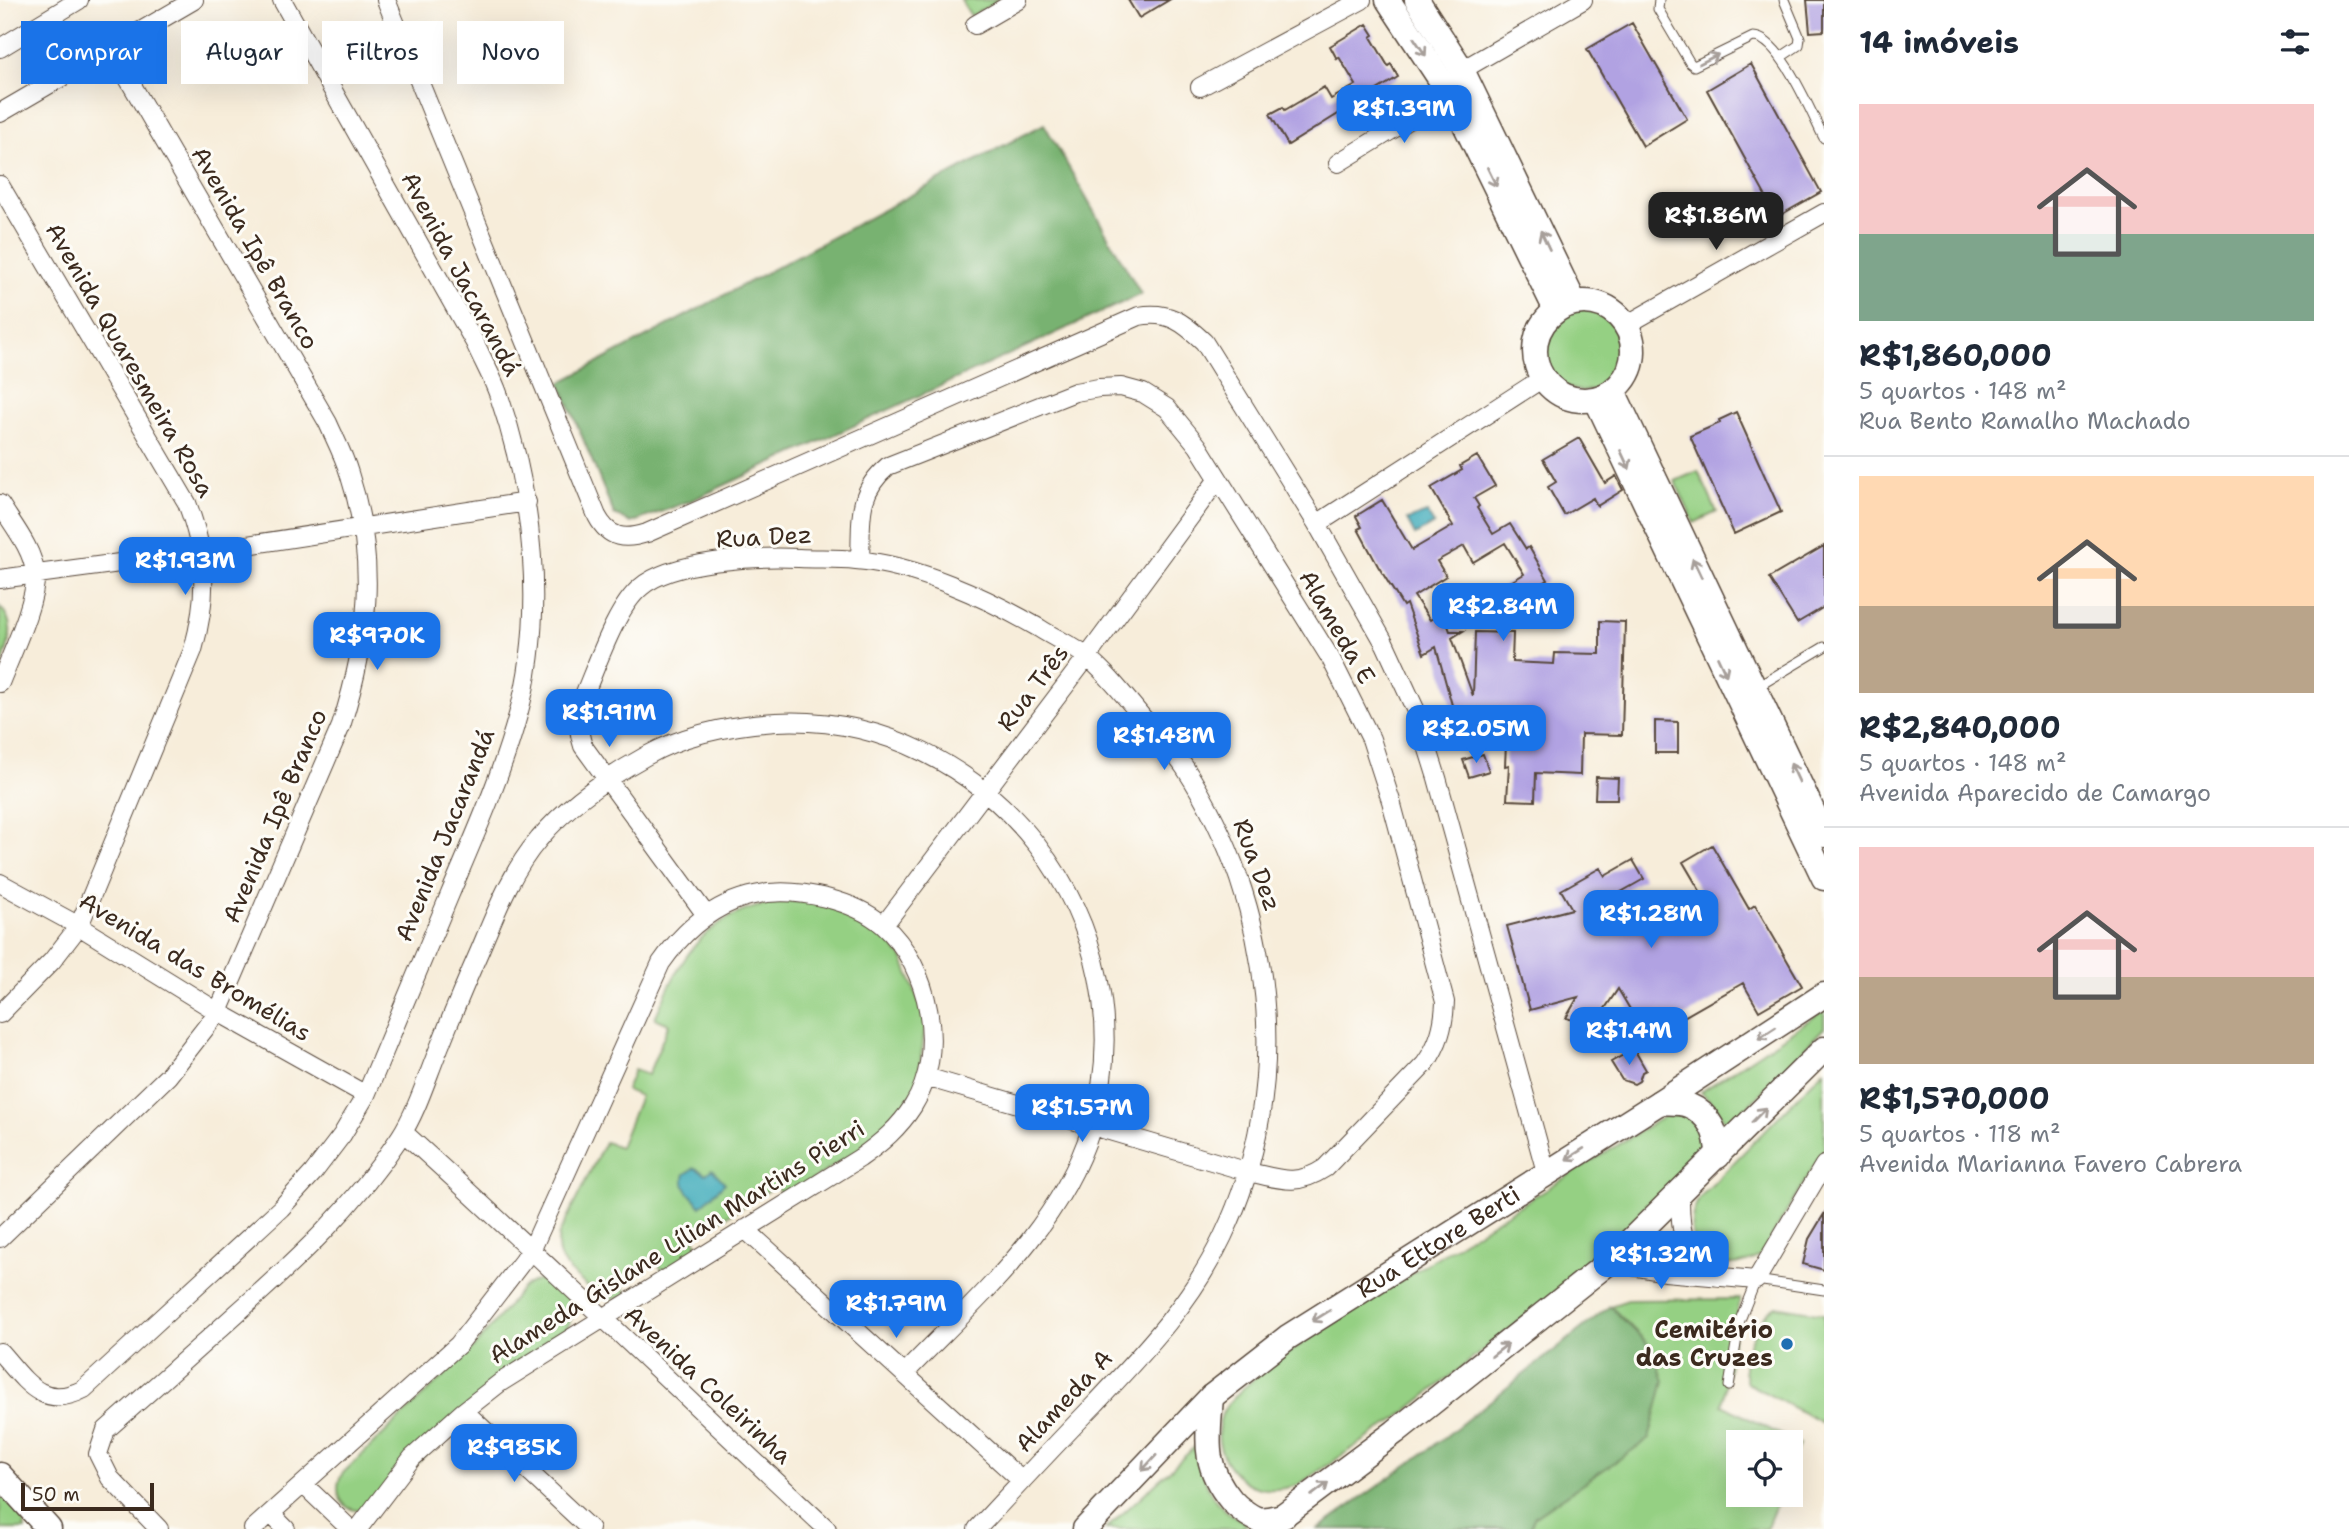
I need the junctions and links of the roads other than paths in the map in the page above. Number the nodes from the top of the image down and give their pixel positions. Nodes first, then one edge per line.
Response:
1 (79, 0) edge
2 (194, 0) edge
3 (282, 0) edge
4 (386, 0) edge
5 (1018, 0) edge
6 (1362, 0) edge
7 (1388, 0) edge
8 (1583, 0) edge
9 (1659, 0) edge
10 (1784, 0) edge
11 (1424, 2) edge
12 (158, 21) edge
13 (975, 25) dead end
14 (0, 48) edge
15 (1781, 57) junction
16 (1462, 70) junction
17 (50, 84) edge
18 (131, 84) edge
19 (1200, 87) dead end
20 (1450, 94) junction
21 (0, 113) edge
22 (1824, 138) edge
23 (1338, 163) dead end
24 (0, 185) edge
25 (1824, 214) edge
26 (1565, 306) junction
27 (1626, 325) junction
28 (1543, 377) junction
29 (1604, 395) junction
30 (1218, 479) junction
31 (527, 502) junction
32 (0, 504) edge
33 (1317, 524) junction
34 (362, 528) junction
35 (202, 552) junction
36 (860, 560) junction
37 (35, 573) junction
38 (0, 579) edge
39 (1824, 647) edge
40 (1087, 657) junction
41 (0, 683) edge
42 (1754, 689) junction
43 (607, 779) junction
44 (986, 791) junction
45 (1824, 835) edge
46 (1824, 878) edge
47 (0, 883) edge
48 (706, 915) junction
49 (884, 925) junction
50 (79, 926) junction
51 (1824, 995) edge
52 (218, 1012) junction
53 (0, 1014) edge
54 (1824, 1049) edge
55 (926, 1077) junction
56 (366, 1095) junction
57 (1660, 1102) junction
58 (1091, 1127) junction
59 (403, 1132) junction
60 (1718, 1156) junction
61 (1824, 1165) edge
62 (1249, 1172) junction
63 (1546, 1172) junction
64 (1680, 1193) junction
65 (745, 1229) junction
66 (0, 1238) edge
67 (533, 1249) junction
68 (1609, 1262) junction
69 (1718, 1277) junction
70 (1756, 1280) junction
71 (1824, 1290) edge
72 (1184, 1305) joint
73 (601, 1318) junction
74 (0, 1352) edge
75 (904, 1374) junction
76 (1729, 1386) dead end
77 (1211, 1397) junction
78 (464, 1411) junction
79 (0, 1475) edge
80 (1022, 1481) junction
81 (303, 1485) junction
82 (272, 1514) junction
83 (1275, 1522) edge
84 (41, 1525) edge
85 (159, 1529) edge
86 (253, 1529) edge
87 (286, 1529) edge
88 (350, 1529) edge
89 (358, 1529) edge
90 (590, 1529) edge
91 (827, 1529) edge
92 (977, 1529) edge
93 (1085, 1529) edge

1 - 14 street
2 - 12 street
3 - 31 street, Avenida Jacarandá
4 - 33 street
5 - 13 street
6 - 19 street
7 -> 20 street
8 - 16 street
9 -> 15 lane
10 - 15 lane
11 - 16 street
15 - 22 lane
26 -> 16 street
17 - 21 street
18 - 34 street, Avenida Ipê Branco
20 - 23 street
20 -> 26 street
24 - 35 street, Avenida Quaresmeira Rosa
25 - 27 street
26 - 27 street
26 - 28 street
27 - 29 street
28 - 29 street
28 - 33 street
42 -> 29 street
29 -> 46 street
30 - 36 street, Alameda E
30 - 40 street, Rua Três
30 - 62 street, Alameda E
31 - 34 street
31 - 56 street, Avenida Jacarandá
32 - 37 street
33 - 63 street
34 - 35 street
34 - 52 street, Avenida Ipê Branco
35 - 37 street
35 - 50 street, Avenida Quaresmeira Rosa
36 - 40 street, Rua Dez
36 - 43 street, Rua Dez
37 - 38 street
37 - 41 street
39 - 42 lane
40 - 44 street, Rua Três
40 - 62 street, Rua Dez
45 -> 42 street
43 - 44 street
43 - 48 street, Rua Dez
43 - 59 street
44 - 49 street, Rua Três
44 - 58 street
47 - 50 street, Avenida das Bromélias
48 - 49 street, Alameda Gislane Lílian Martins Pierri
48 - 67 street, Alameda Gislane Lílian Martins Pierri
49 - 55 street, Alameda Gislane Lílian Martins Pierri
50 - 52 street, Avenida das Bromélias
50 - 53 street, Avenida Quaresmeira Rosa
51 -> 57 street, Rua Ettore Berti
52 - 56 street, Avenida das Bromélias
52 - 66 street, Avenida Ipê Branco
60 -> 54 street
55 - 58 street, Alameda E
55 - 65 street, Alameda Gislane Lílian Martins Pierri
56 - 74 street, Avenida Jacarandá
57 - 60 street
57 -> 63 street, Rua Ettore Berti
58 - 62 street, Alameda E
58 - 75 street
59 - 67 street, Avenida Coleirinha
59 - 85 street
60 - 64 street
61 - 70 street
62 - 72 street, Rua Dez
63 -> 77 street, Rua Ettore Berti
64 - 68 street
64 - 69 street
65 - 73 street, Alameda Gislane Lílian Martins Pierri
65 - 75 street
67 - 73 street, Avenida Coleirinha
67 - 81 street, Alameda Gislane Lílian Martins Pierri
68 - 69 street
83 -> 68 street
69 - 70 street
70 - 71 lane
70 - 76 lane
72 - 80 street, Alameda A
73 - 78 street, Alameda Gislane Lílian Martins Pierri
73 - 91 street, Avenida Coleirinha
75 - 80 street
77 - 83 street
77 -> 93 street, Rua Ettore Berti
78 - 89 street, Alameda Gislane Lílian Martins Pierri
78 - 90 street
79 - 84 street
80 - 92 street, Alameda A
81 - 82 street, Alameda Gislane Lílian Martins Pierri
81 - 88 street
82 - 86 street, Alameda Gislane Lílian Martins Pierri
82 - 87 street

